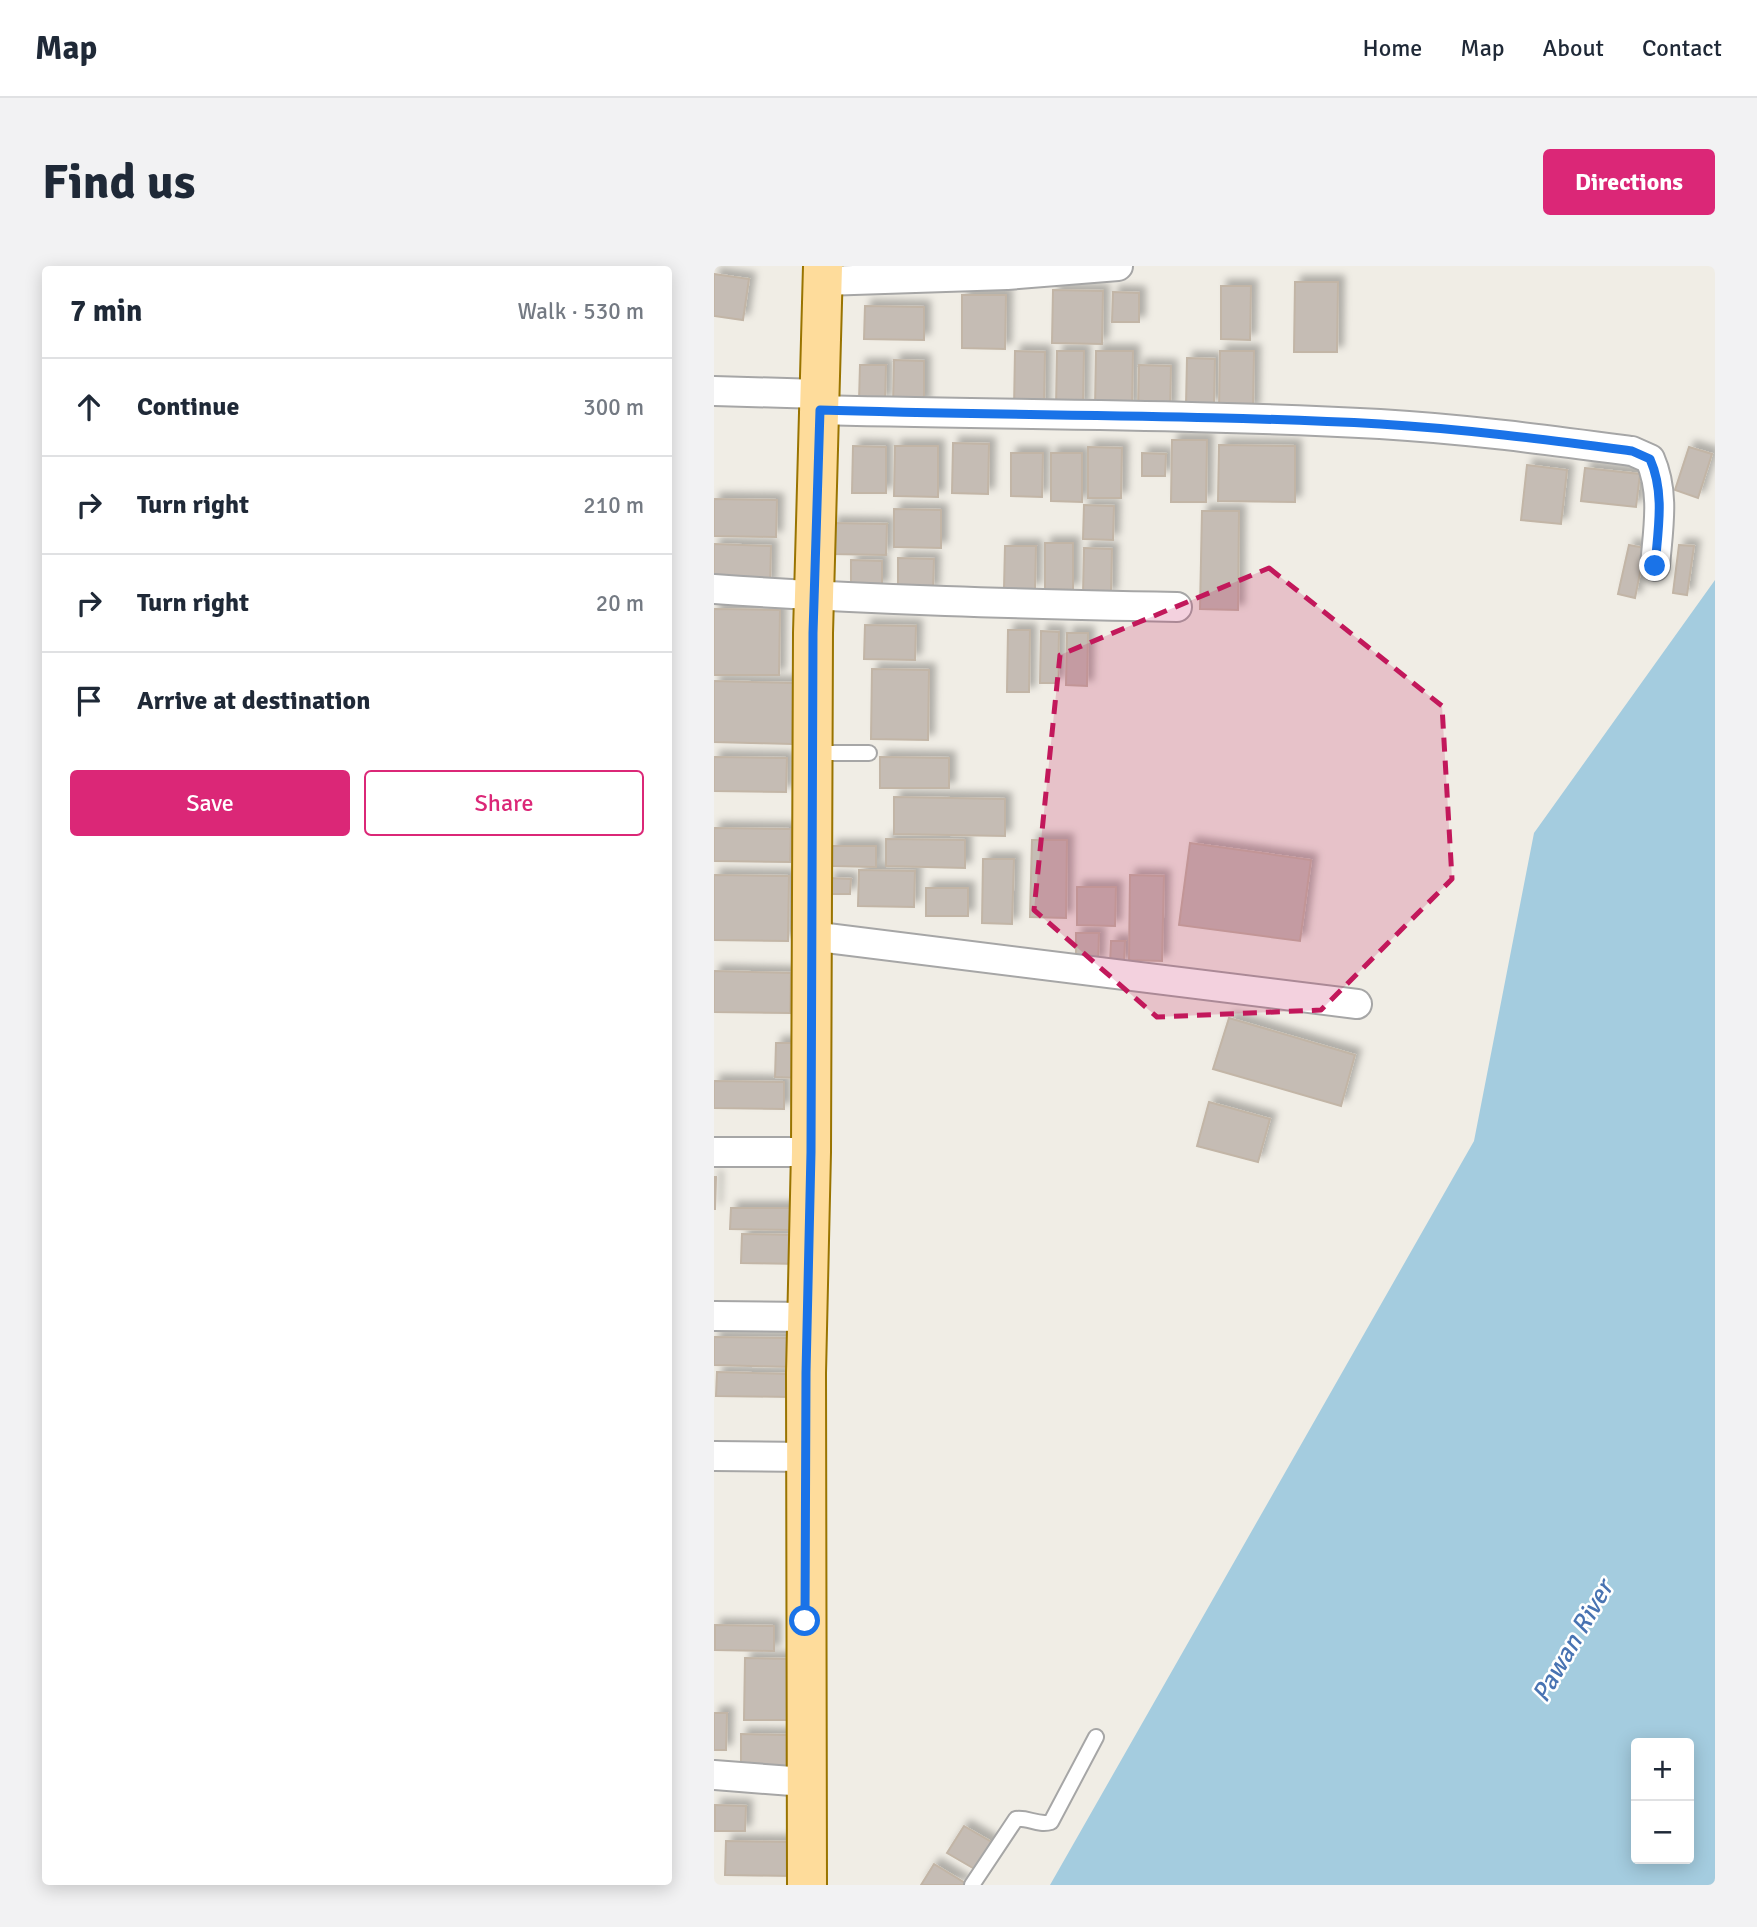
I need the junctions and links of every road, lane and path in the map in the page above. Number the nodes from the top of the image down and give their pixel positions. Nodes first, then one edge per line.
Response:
1 (1118, 266) edge
2 (823, 273) edge
3 (714, 391) edge
4 (820, 402) junction
5 (1655, 566) dead end
6 (714, 589) edge
7 (814, 596) junction
8 (1177, 607) dead end
9 (813, 753) junction
10 (869, 753) dead end
11 (811, 936) junction
12 (1357, 1004) dead end
13 (714, 1152) edge
14 (811, 1152) junction
15 (714, 1315) edge
16 (807, 1317) junction
17 (714, 1456) edge
18 (806, 1457) junction
19 (1096, 1737) dead end
20 (714, 1775) edge
21 (805, 1782) junction
22 (807, 1885) edge
23 (972, 1885) edge

1 - 2 street
2 - 4 main road
3 - 4 street
4 - 5 street
4 - 7 main road
6 - 7 street
7 - 8 street
7 - 9 main road
9 - 10 lane
9 - 11 main road
11 - 12 street
11 - 14 main road
13 - 14 street
14 - 16 main road
15 - 16 street
16 - 18 main road
17 - 18 street
18 - 21 main road
19 - 23 lane
20 - 21 street
21 - 22 main road

